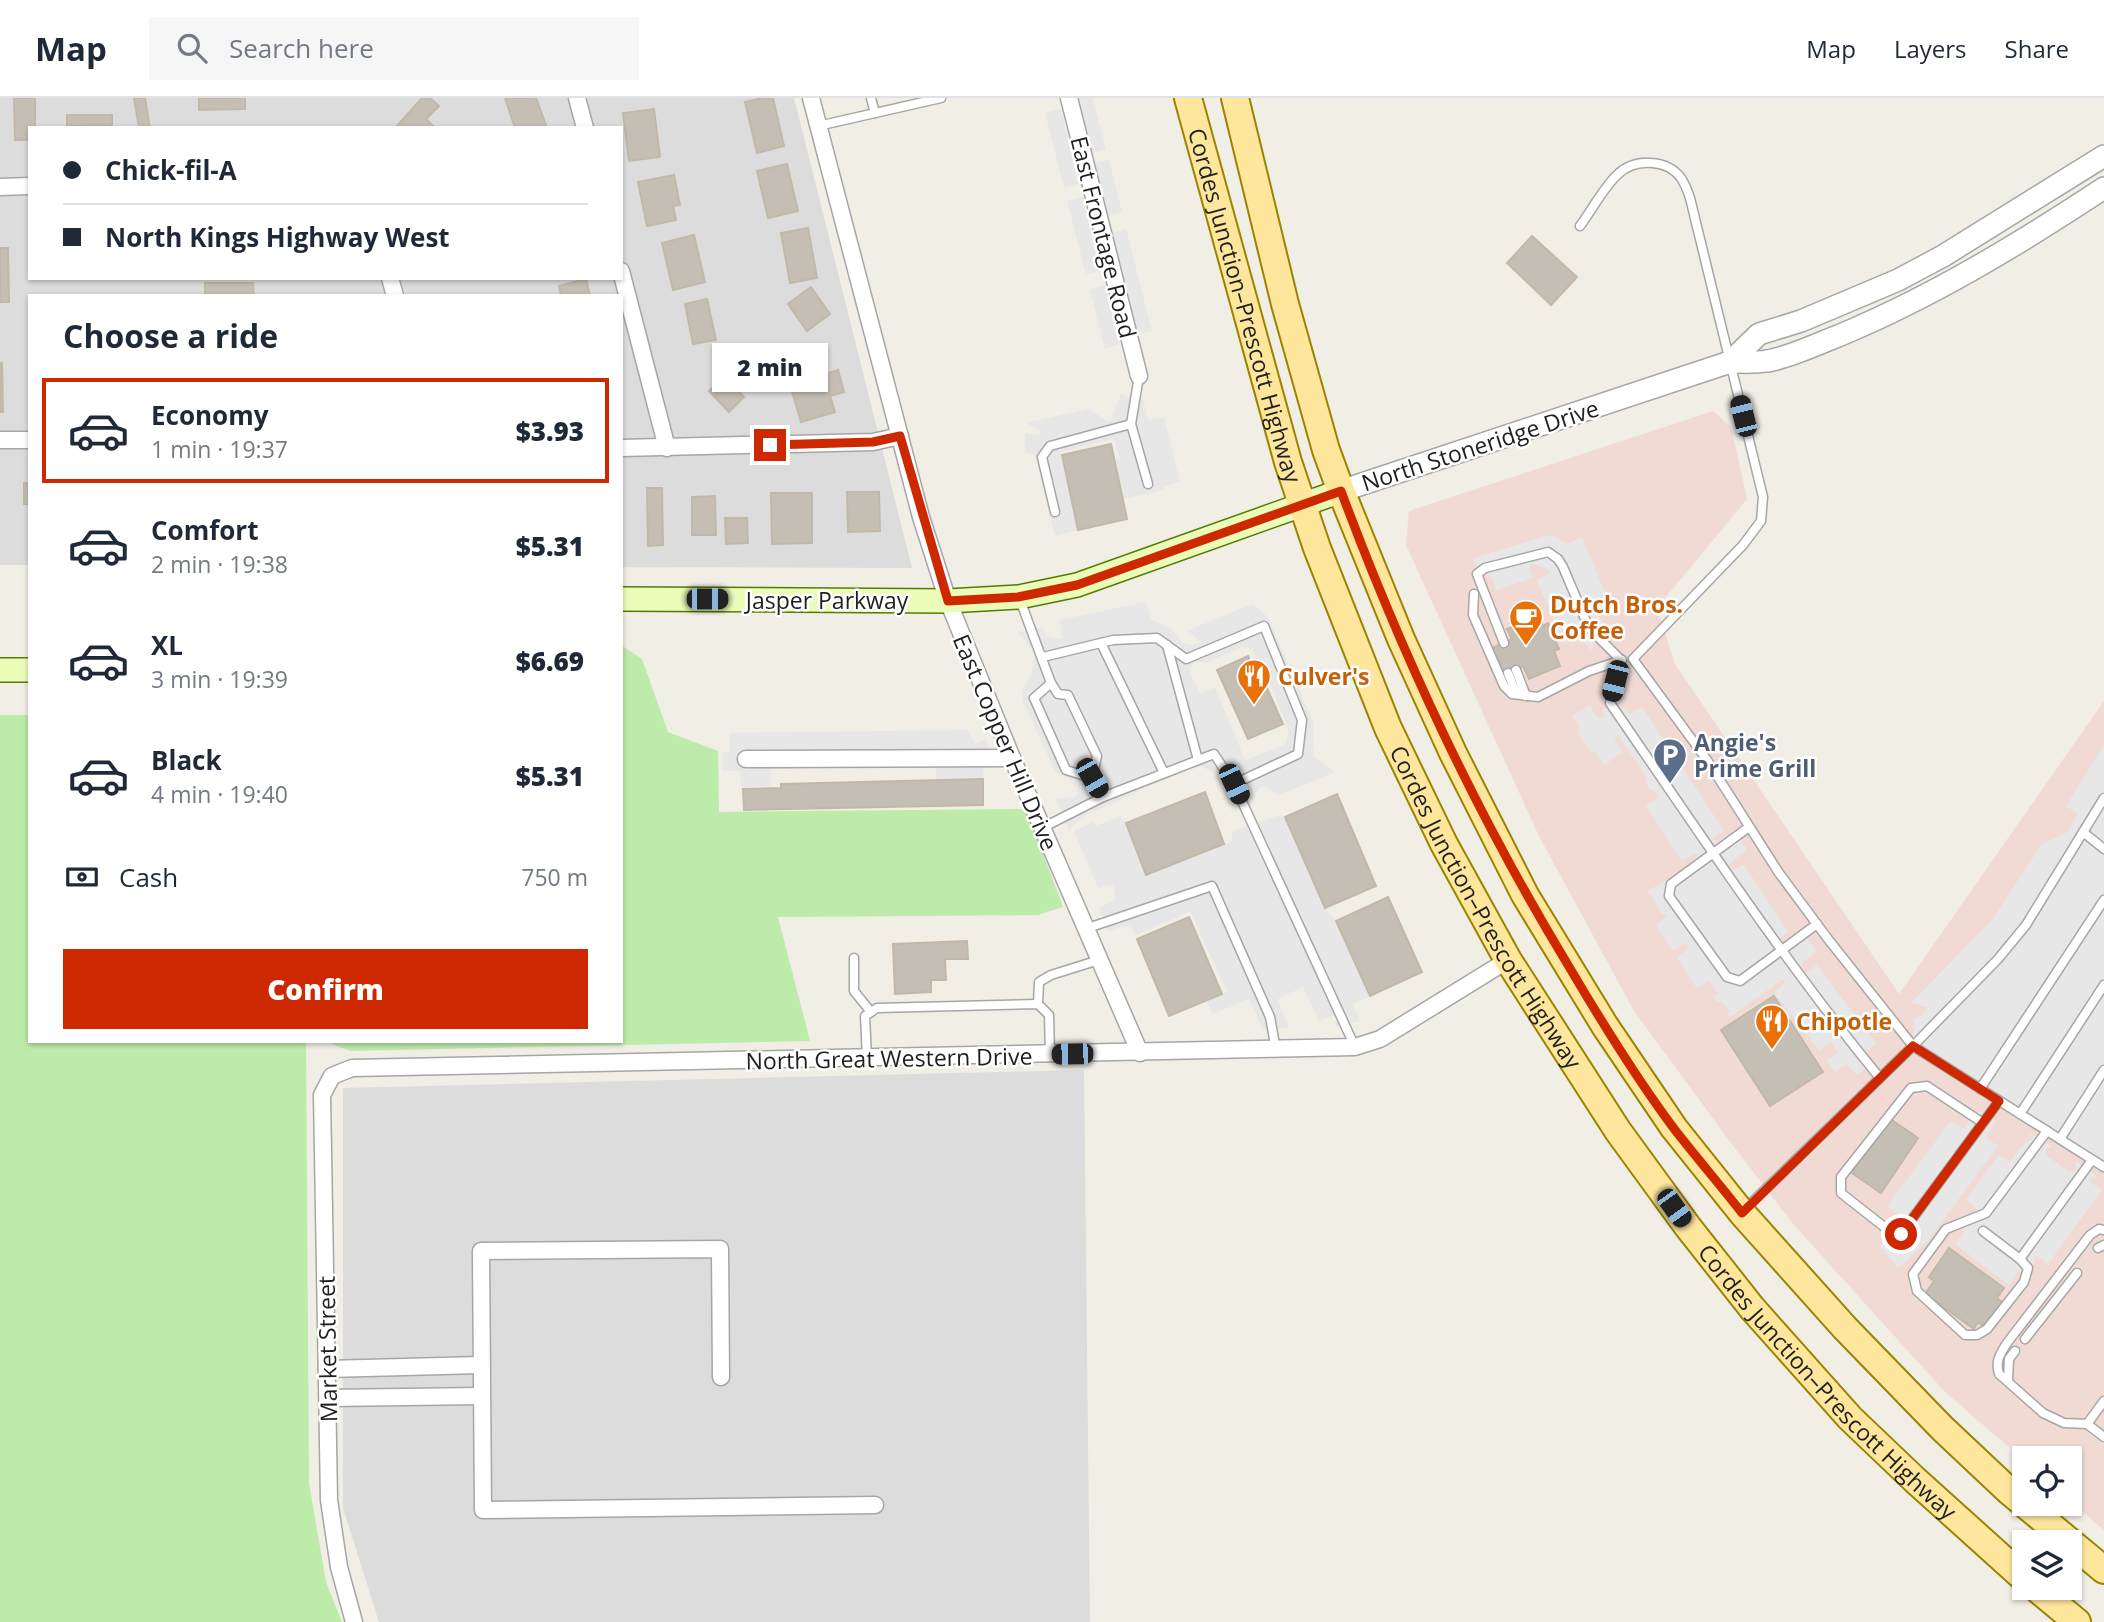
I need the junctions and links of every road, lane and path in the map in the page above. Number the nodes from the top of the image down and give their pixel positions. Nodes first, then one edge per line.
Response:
1 (577, 98) edge
2 (811, 98) edge
3 (871, 98) edge
4 (941, 98) edge
5 (1069, 98) edge
6 (1188, 98) edge
7 (1235, 98) edge
8 (875, 113) junction
9 (584, 126) edge
10 (818, 126) junction
11 (2104, 156) edge
12 (28, 186) edge
13 (0, 187) edge
14 (2104, 188) edge
15 (1580, 226) dead end
16 (623, 279) edge
17 (1730, 362) junction
18 (1139, 376) joint
19 (1131, 424) junction
20 (900, 436) junction
21 (0, 440) edge
22 (28, 440) edge
23 (623, 448) edge
24 (667, 448) junction
25 (1148, 484) dead end
26 (1341, 491) junction
27 (1302, 506) junction
28 (1055, 512) dead end
29 (1474, 594) dead end
30 (1018, 597) junction
31 (623, 599) edge
32 (948, 601) junction
33 (1101, 642) junction
34 (1504, 643) dead end
35 (1167, 645) junction
36 (1043, 657) junction
37 (1633, 659) junction
38 (1620, 660) junction
39 (0, 670) edge
40 (28, 670) edge
41 (1512, 672) dead end
42 (1051, 683) junction
43 (1526, 697) junction
44 (1012, 758) junction
45 (746, 759) dead end
46 (1198, 760) junction
47 (1164, 773) junction
48 (1092, 778) junction
49 (1234, 784) junction
50 (1103, 797) junction
51 (2104, 798) edge
52 (1749, 827) junction
53 (1042, 828) junction
54 (2083, 832) junction
55 (2104, 849) edge
56 (1714, 854) junction
57 (2104, 900) edge
58 (1817, 924) junction
59 (1085, 929) junction
60 (1783, 949) junction
61 (854, 958) dead end
62 (1099, 960) junction
63 (1508, 960) junction
64 (2104, 985) edge
65 (1038, 1004) junction
66 (871, 1012) junction
67 (1913, 1046) junction
68 (1355, 1047) junction
69 (1276, 1050) junction
70 (1140, 1053) junction
71 (1050, 1054) junction
72 (867, 1058) junction
73 (2104, 1070) edge
74 (332, 1076) joint
75 (1880, 1078) junction
76 (1980, 1089) junction
77 (1999, 1101) junction
78 (2020, 1114) junction
79 (1983, 1123) junction
80 (2047, 1131) junction
81 (2060, 1139) junction
82 (2100, 1162) edge
83 (1742, 1213) junction
84 (2104, 1230) edge
85 (1983, 1231) dead end
86 (2020, 1259) junction
87 (2077, 1273) dead end
88 (2025, 1339) dead end
89 (2015, 1351) dead end
90 (481, 1365) junction
91 (327, 1369) junction
92 (721, 1377) dead end
93 (2008, 1381) junction
94 (481, 1396) junction
95 (328, 1398) junction
96 (2104, 1401) edge
97 (2087, 1424) junction
98 (2104, 1437) edge
99 (875, 1505) dead end
100 (2012, 1567) edge
101 (2104, 1570) edge
102 (2051, 1600) edge
103 (354, 1622) edge
104 (2077, 1622) edge

1 - 9 street
2 - 10 street, East Copper Hill Drive
3 - 8 lane
4 - 8 lane
5 - 18 street, East Frontage Road
6 - 27 main road, Cordes Junction–Prescott Highway
7 - 26 main road, Cordes Junction–Prescott Highway
8 - 10 lane
10 - 20 street, East Copper Hill Drive
11 - 17 street, North Stoneridge Drive
12 - 13 street
14 - 17 street, North Stoneridge Drive
15 - 17 lane
16 - 24 street
17 - 26 street, North Stoneridge Drive
17 - 37 lane
18 - 19 lane
19 - 25 lane
19 - 28 lane
20 - 24 street
20 - 32 street, East Copper Hill Drive
21 - 22 street
23 - 24 street
26 - 27 main road, North Stoneridge Drive
26 - 83 main road, Cordes Junction–Prescott Highway
27 - 30 main road, North Stoneridge Drive
27 - 63 main road, Cordes Junction–Prescott Highway
29 - 43 lane
30 - 32 main road, North Stoneridge Drive
30 - 36 lane
31 - 32 main road, Jasper Parkway
32 - 44 street, East Copper Hill Drive
33 - 35 lane
33 - 36 lane
33 - 47 lane
34 - 38 lane
35 - 46 lane
35 - 49 lane
36 - 42 lane
37 - 38 lane
37 - 52 lane
38 - 43 lane
38 - 56 lane
39 - 40 main road
41 - 43 lane
42 - 48 lane
42 - 48 lane
44 - 45 street
44 - 53 street, East Copper Hill Drive
46 - 47 lane
46 - 49 lane
47 - 50 lane
48 - 50 lane
49 - 68 lane
50 - 53 lane
51 - 54 lane
52 - 56 lane
52 - 58 lane
53 - 59 street, East Copper Hill Drive
54 - 55 lane
54 - 67 lane
56 - 60 lane
56 - 60 lane
57 - 76 lane
58 - 60 lane
58 - 67 lane
59 - 62 street, East Copper Hill Drive
59 - 69 lane
60 - 75 lane
61 - 66 lane
62 - 65 lane
62 - 70 street, East Copper Hill Drive
63 - 68 street, North Great Western Drive
63 - 100 main road, Cordes Junction–Prescott Highway
64 - 78 lane
65 - 66 lane
65 - 71 lane
66 - 72 lane
67 - 75 lane
67 - 76 lane
68 - 69 street, North Great Western Drive
69 - 70 street, North Great Western Drive
70 - 71 street, North Great Western Drive
71 - 72 street, North Great Western Drive
72 - 74 street, North Great Western Drive
73 - 81 lane
74 - 91 street, Market Street
75 - 83 lane
76 - 77 lane
77 - 78 lane
77 - 79 lane
78 - 80 lane
79 - 79 lane
80 - 81 lane
80 - 86 lane
81 - 82 lane
82 - 86 lane
83 - 101 main road, Cordes Junction–Prescott Highway
84 - 93 lane
85 - 86 lane
87 - 88 lane
89 - 93 lane
90 - 91 street
90 - 92 street
90 - 94 street
91 - 95 street, Market Street
93 - 97 lane
94 - 95 street
94 - 99 street
95 - 103 street, Market Street
96 - 97 lane
97 - 98 lane
102 - 104 main road

